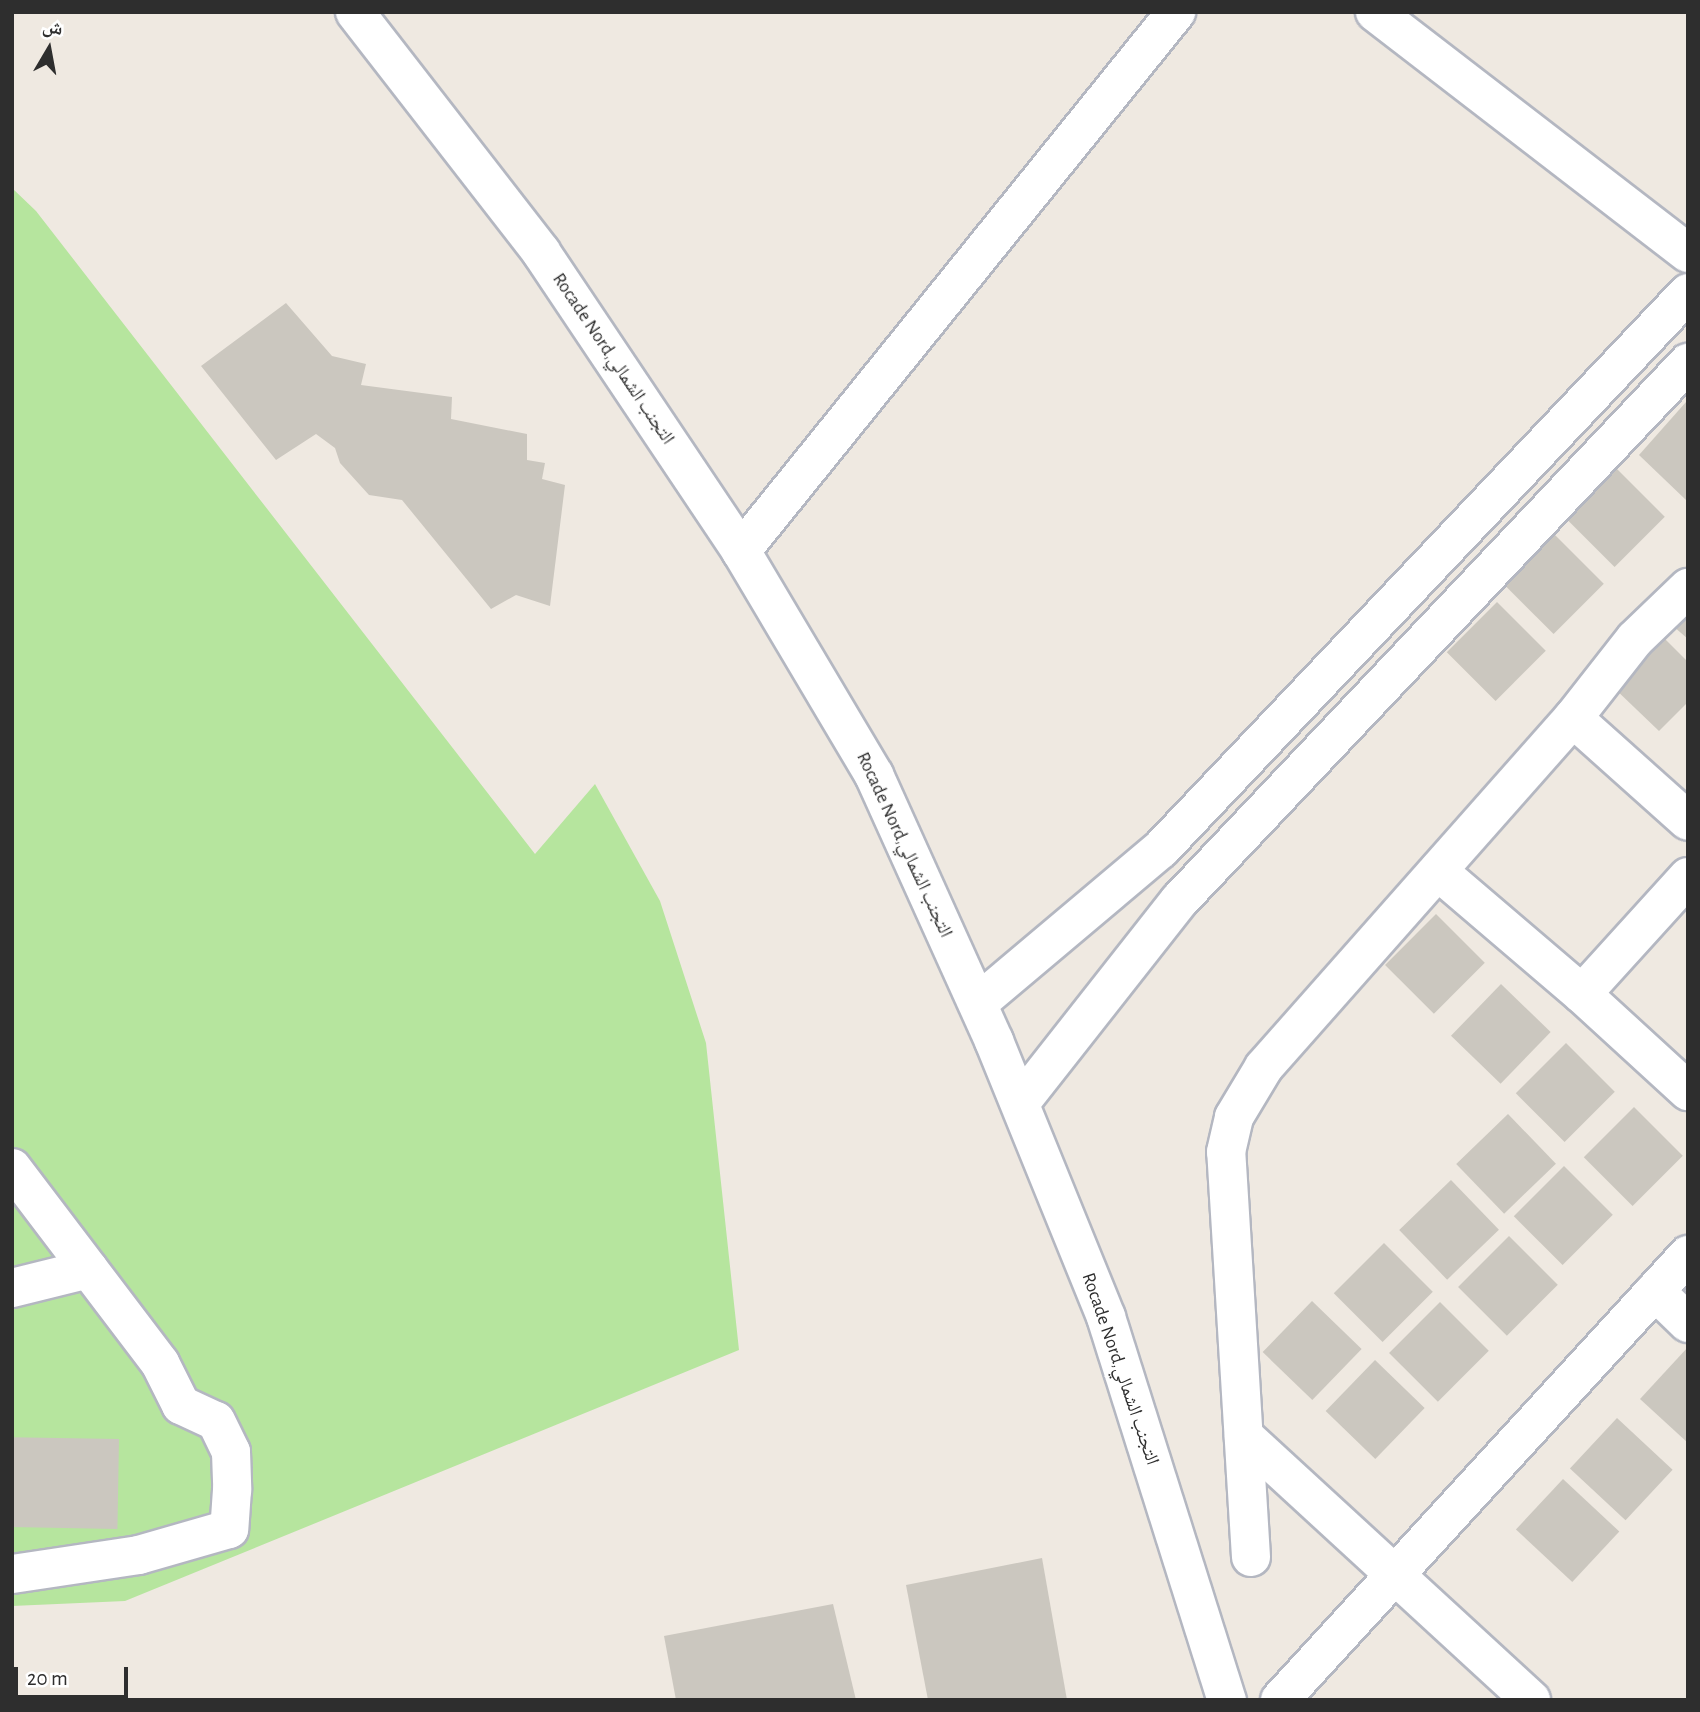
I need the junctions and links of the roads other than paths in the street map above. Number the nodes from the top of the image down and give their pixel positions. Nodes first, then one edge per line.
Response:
1 (355, 12) edge
2 (1176, 12) edge
3 (1375, 12) edge
4 (1688, 253) edge
5 (1688, 293) edge
6 (1688, 363) edge
7 (741, 551) junction
8 (1688, 588) edge
9 (1573, 718) junction
10 (1688, 821) edge
11 (1437, 871) junction
12 (1688, 877) edge
13 (1581, 995) junction
14 (978, 1003) junction
15 (1688, 1091) edge
16 (1020, 1104) junction
17 (12, 1168) edge
18 (1688, 1255) edge
19 (89, 1269) junction
20 (12, 1288) edge
21 (1655, 1292) junction
22 (1688, 1322) edge
23 (1244, 1436) junction
24 (1251, 1557) dead end
25 (12, 1574) edge
26 (1395, 1575) junction
27 (1227, 1700) edge
28 (1280, 1700) edge
29 (1531, 1700) edge

1 - 7 street, Rocade Nord,التجنب الشمالي
2 - 7 street
3 - 4 street
5 - 14 street
6 - 16 street
7 - 14 street, Rocade Nord,التجنب الشمالي
8 - 9 street
9 - 10 street
9 - 11 street
11 - 13 street
11 - 23 street
12 - 13 street
13 - 15 street
14 - 16 street, Rocade Nord,التجنب الشمالي
16 - 27 street, Rocade Nord,التجنب الشمالي
17 - 19 street
18 - 21 street
19 - 20 street
19 - 25 street
21 - 22 street
21 - 26 street
23 - 24 street
23 - 26 street
26 - 28 street
26 - 29 street

